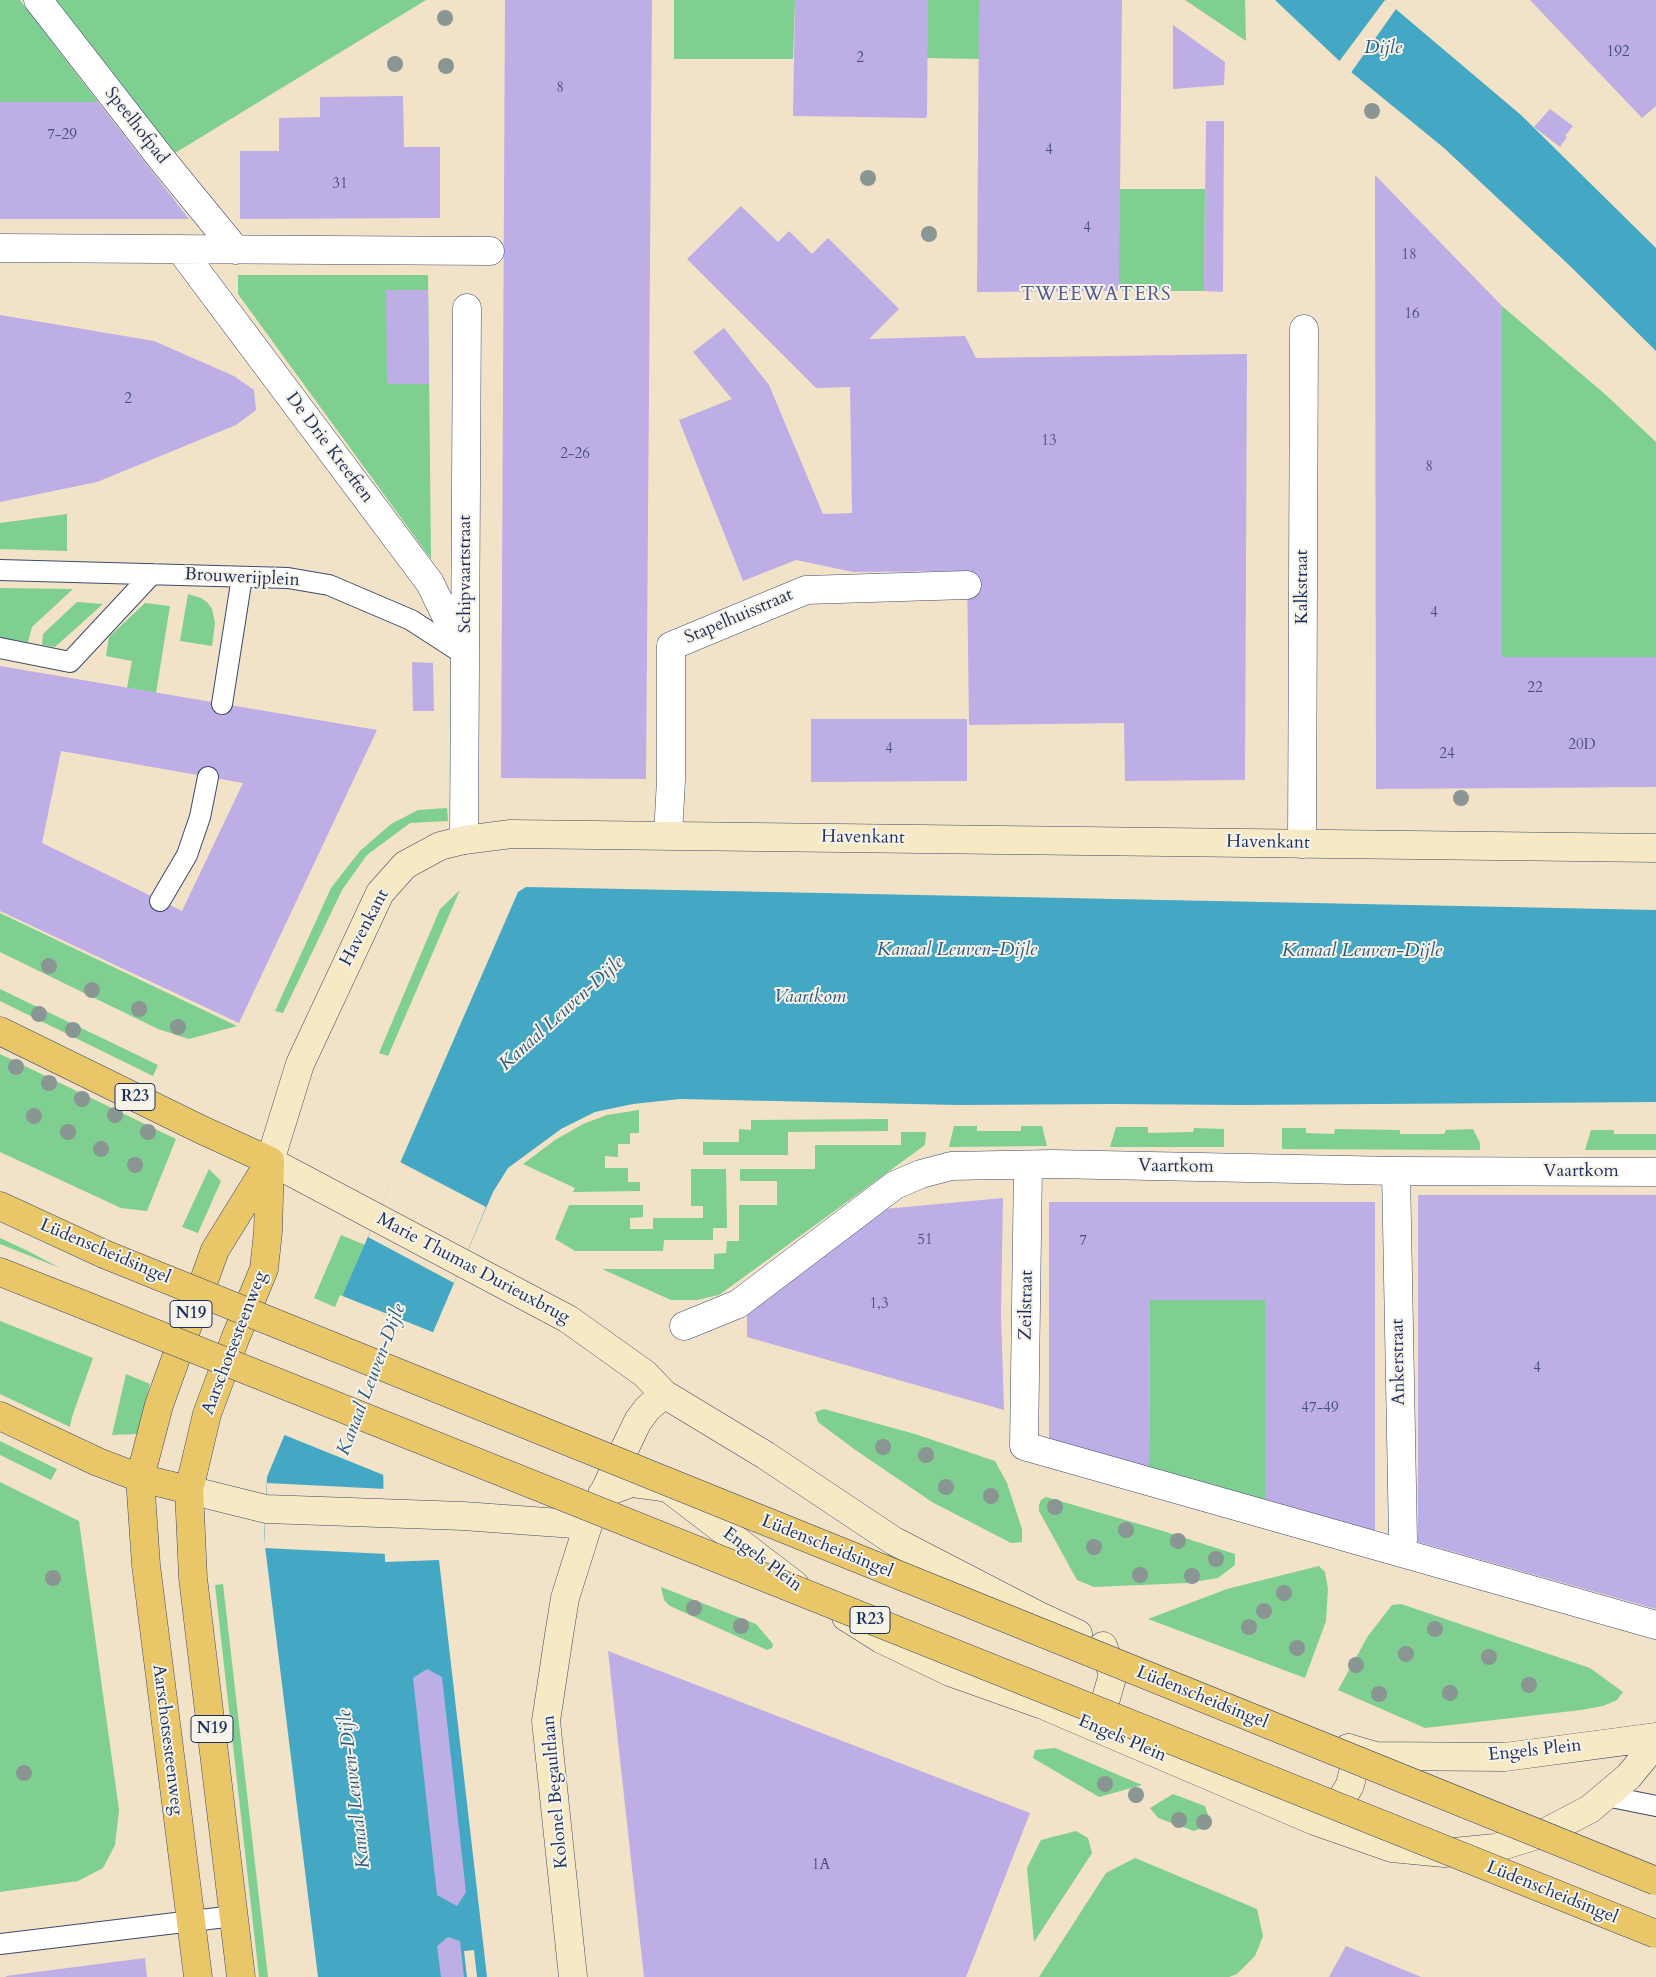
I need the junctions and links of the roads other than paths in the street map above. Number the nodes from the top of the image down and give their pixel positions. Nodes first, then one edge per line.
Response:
1 (38, 0) edge
2 (0, 248) edge
3 (180, 249) junction
4 (236, 250) junction
5 (490, 251) dead end
6 (467, 308) dead end
7 (1304, 329) dead end
8 (0, 570) edge
9 (152, 574) junction
10 (242, 577) junction
11 (967, 585) dead end
12 (0, 648) edge
13 (465, 655) junction
14 (222, 704) dead end
15 (208, 777) dead end
16 (668, 835) junction
17 (464, 840) junction
18 (1302, 844) junction
19 (1656, 848) edge
20 (160, 901) dead end
21 (0, 1031) edge
22 (270, 1161) junction
23 (1028, 1164) junction
24 (1396, 1171) junction
25 (1656, 1172) edge
26 (0, 1206) edge
27 (0, 1272) edge
28 (684, 1326) dead end
29 (664, 1394) junction
30 (0, 1416) edge
31 (140, 1478) junction
32 (189, 1490) junction
33 (602, 1494) junction
34 (588, 1525) junction
35 (1402, 1553) junction
36 (1656, 1625) edge
37 (1104, 1646) junction
38 (1082, 1721) junction
39 (1656, 1737) edge
40 (1656, 1743) edge
41 (1349, 1748) junction
42 (1606, 1796) junction
43 (1656, 1806) edge
44 (1315, 1821) junction
45 (1656, 1881) edge
46 (234, 1916) junction
47 (191, 1921) junction
48 (1656, 1934) edge
49 (0, 1944) edge
50 (198, 1977) edge
51 (241, 1977) edge
52 (573, 1977) edge

1 - 4 street, Speelhofpad
2 - 3 street
3 - 4 street
3 - 13 street, De Drie Kreeften
4 - 5 street
6 - 13 street, Schipvaartstraat
7 - 18 street, Kalkstraat
8 - 9 lane, Brouwerijplein
9 - 10 lane, Brouwerijplein
9 - 12 lane
10 - 13 lane, Brouwerijplein
10 - 14 lane
11 - 16 street, Stapelhuisstraat
13 - 17 street, Schipvaartstraat
15 - 20 lane
16 - 17 street, Havenkant
16 - 18 street, Havenkant
17 - 22 street, Havenkant / N19
18 - 19 street, Havenkant
21 - 22 main road, R23
22 - 29 street, Marie Thumas Durieuxbrug
22 - 31 main road, Aarschotsesteenweg / N19
22 - 32 main road, Aarschotsesteenweg / N19
23 - 24 street, Vaartkom
23 - 28 street, Vaartkom
23 - 35 street, Zeilstraat
24 - 25 street, Vaartkom
24 - 35 street, Ankerstraat
26 - 45 main road, Lüdenscheidsingel, bridge
27 - 48 main road, Lüdenscheidsingel / R23, bridge
29 - 33 street
29 - 37 street, Engels Plein
30 - 31 main road
31 - 32 main road
31 - 47 main road, Aarschotsesteenweg / N19
32 - 34 street
32 - 46 main road, Aarschotsesteenweg / N19
33 - 34 street, Kolonel Begaultlaan
33 - 38 street, Engels Plein
34 - 52 street, Kolonel Begaultlaan
35 - 36 street
37 - 38 street
37 - 41 street, Engels Plein
38 - 44 street, Engels Plein
39 - 41 street, Engels Plein
40 - 42 street, Engels Plein
41 - 44 street
42 - 43 lane
42 - 44 street, Engels Plein
46 - 47 lane
46 - 51 main road, Aarschotsesteenweg / N19
47 - 49 lane
47 - 50 main road, Aarschotsesteenweg / N19

